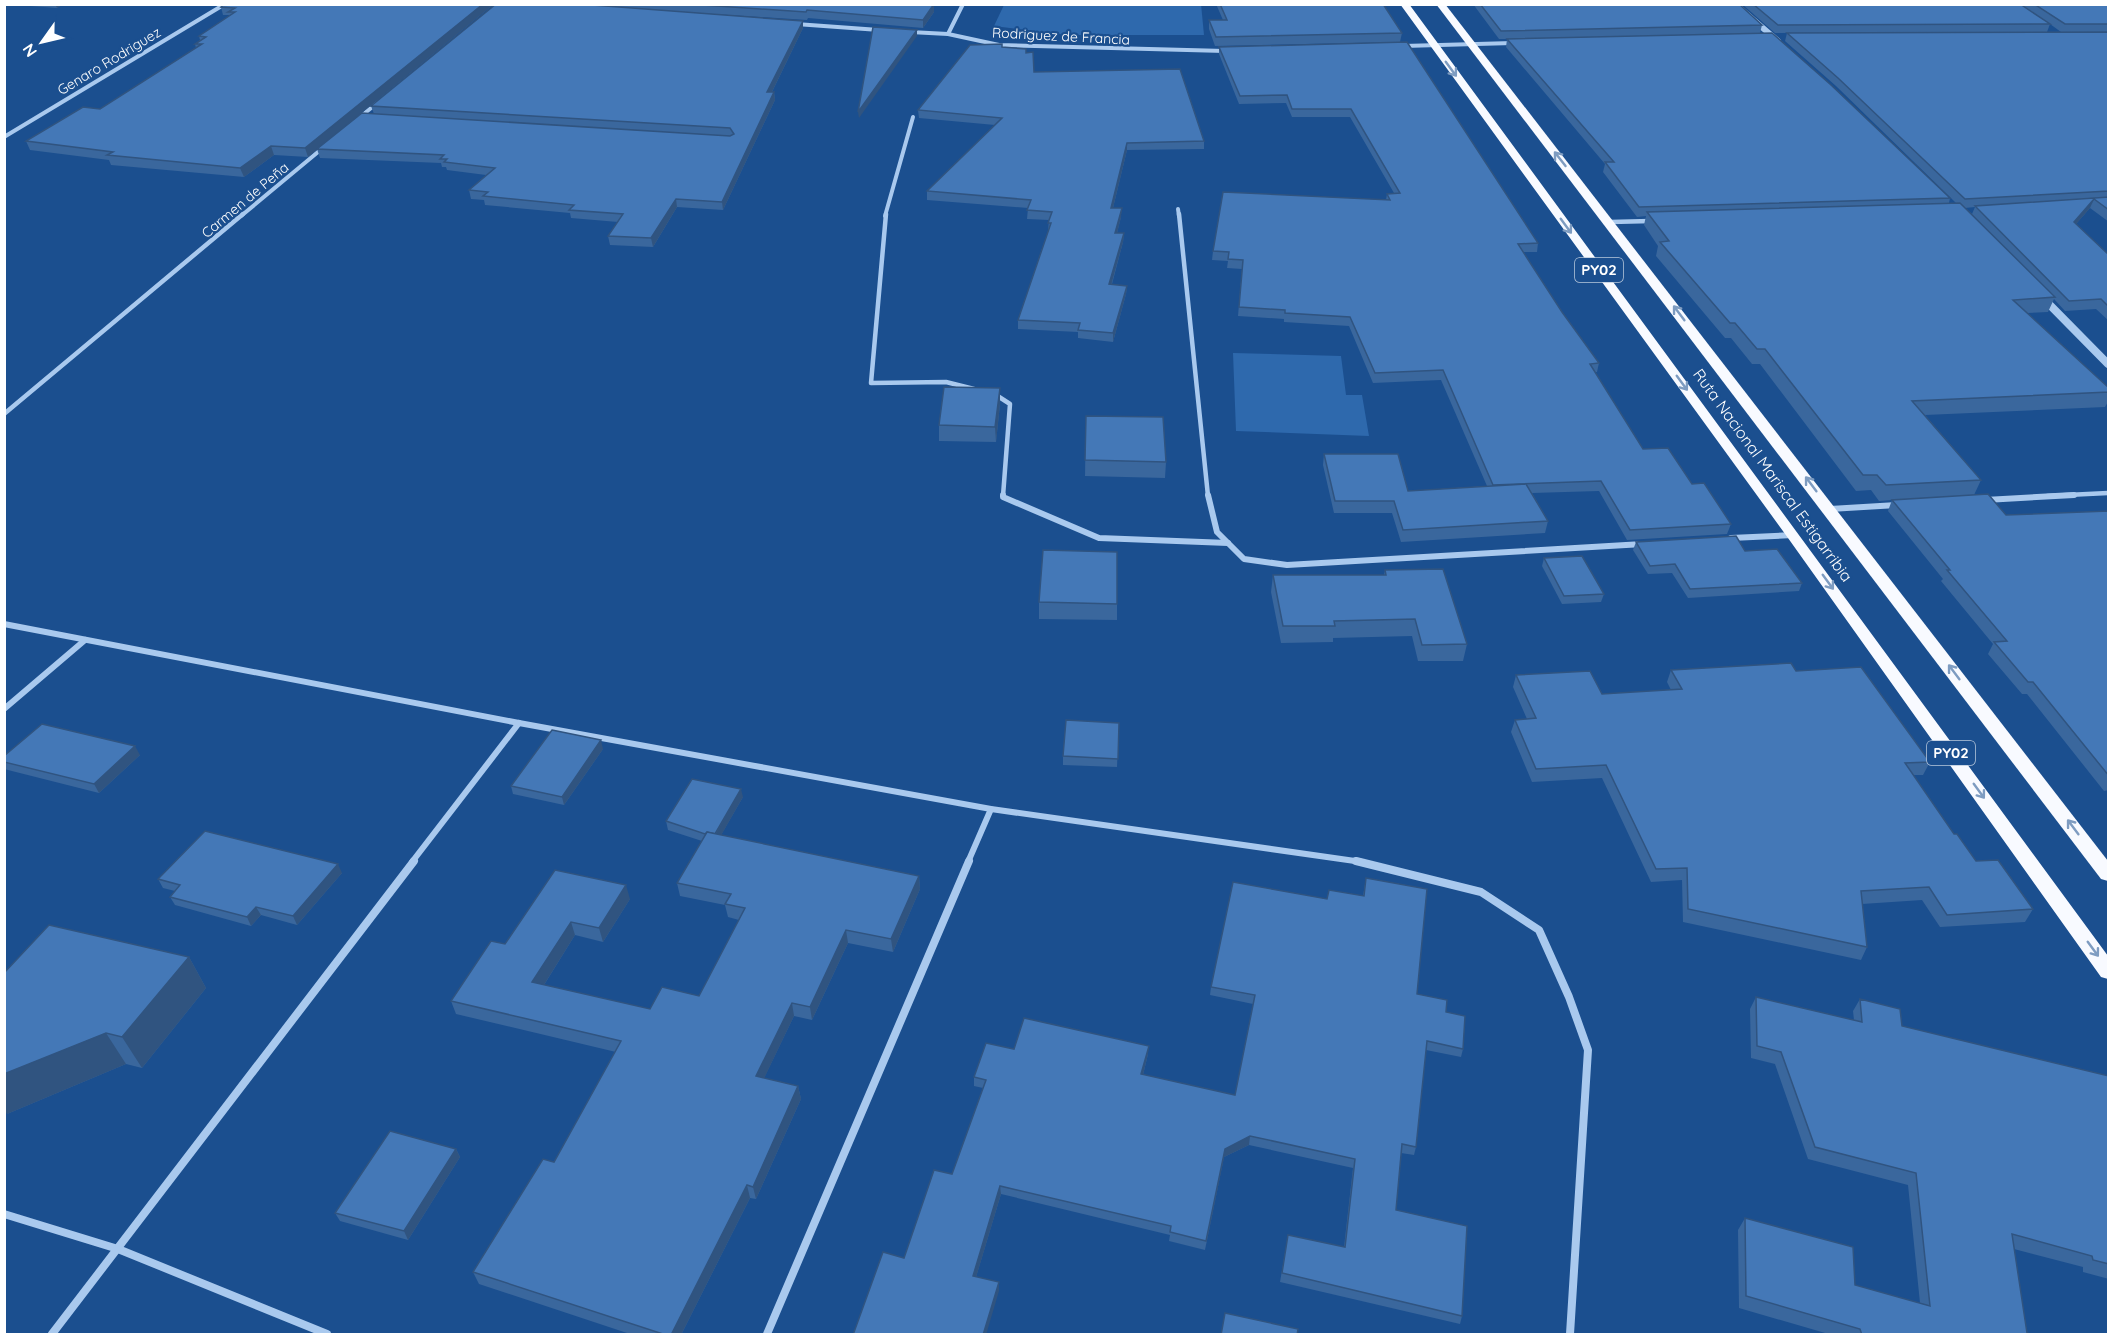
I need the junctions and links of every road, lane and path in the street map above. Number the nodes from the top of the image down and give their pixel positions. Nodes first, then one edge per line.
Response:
1 (225, 4) edge
2 (963, 4) edge
3 (1404, 4) edge
4 (1440, 4) edge
5 (1735, 4) edge
6 (794, 24) edge
7 (889, 30) edge
8 (901, 31) edge
9 (948, 34) junction
10 (1763, 38) edge
11 (1775, 38) junction
12 (1786, 38) edge
13 (1517, 43) edge
14 (1470, 44) junction
15 (1783, 45) edge
16 (1400, 46) edge
17 (1434, 46) junction
18 (1228, 51) edge
19 (379, 102) edge
20 (361, 117) junction
21 (372, 117) edge
22 (913, 117) dead end
23 (351, 124) edge
24 (4, 137) edge
25 (333, 140) edge
26 (1178, 209) dead end
27 (1656, 220) edge
28 (1610, 222) junction
29 (2034, 288) edge
30 (2109, 364) edge
31 (977, 390) edge
32 (987, 392) edge
33 (4, 414) edge
34 (2109, 493) edge
35 (1980, 500) edge
36 (1899, 505) edge
37 (1829, 509) junction
38 (1793, 535) junction
39 (1723, 539) edge
40 (1228, 543) junction
41 (1652, 543) edge
42 (4, 624) edge
43 (85, 640) junction
44 (4, 710) edge
45 (519, 723) junction
46 (991, 809) junction
47 (2109, 874) edge
48 (2109, 971) edge
49 (4, 1214) edge
50 (118, 1250) junction
51 (52, 1335) edge
52 (327, 1335) edge
53 (767, 1335) edge
54 (1570, 1335) edge

1 - 24 street, Genaro Rodriguez
2 - 9 street
3 - 17 highway, Ruta Nacional Mariscal Estigarribia / PY02
4 - 14 highway, Ruta Nacional Mariscal Estigarribia / PY02
5 - 11 street
6 - 7 street
8 - 9 street, Rodriguez de Francia
9 - 18 street, Rodriguez de Francia
10 - 11 street
11 - 12 street
11 - 15 street
13 - 14 street
14 - 17 street
28 -> 14 highway, Ruta Nacional Mariscal Estigarribia / PY02
16 - 17 street
17 -> 38 highway, Ruta Nacional Mariscal Estigarribia / PY02
19 - 20 street
20 - 21 street
20 - 23 street
22 - 31 street
25 - 33 street, Carmen de Peña
26 - 40 street
27 - 28 street
37 -> 28 highway, Ruta Nacional Mariscal Estigarribia / PY02
29 - 30 street
32 - 40 street
34 - 35 street
36 - 37 street
47 -> 37 highway, Ruta Nacional Mariscal Estigarribia / PY02
38 - 39 street
38 -> 48 highway, Ruta Nacional Mariscal Estigarribia / PY02
40 - 41 street
42 - 43 street
43 - 44 street
43 - 45 street
45 - 46 street
45 - 50 street
46 - 53 street
46 - 54 street
49 - 50 street
50 - 51 street
50 - 52 street

